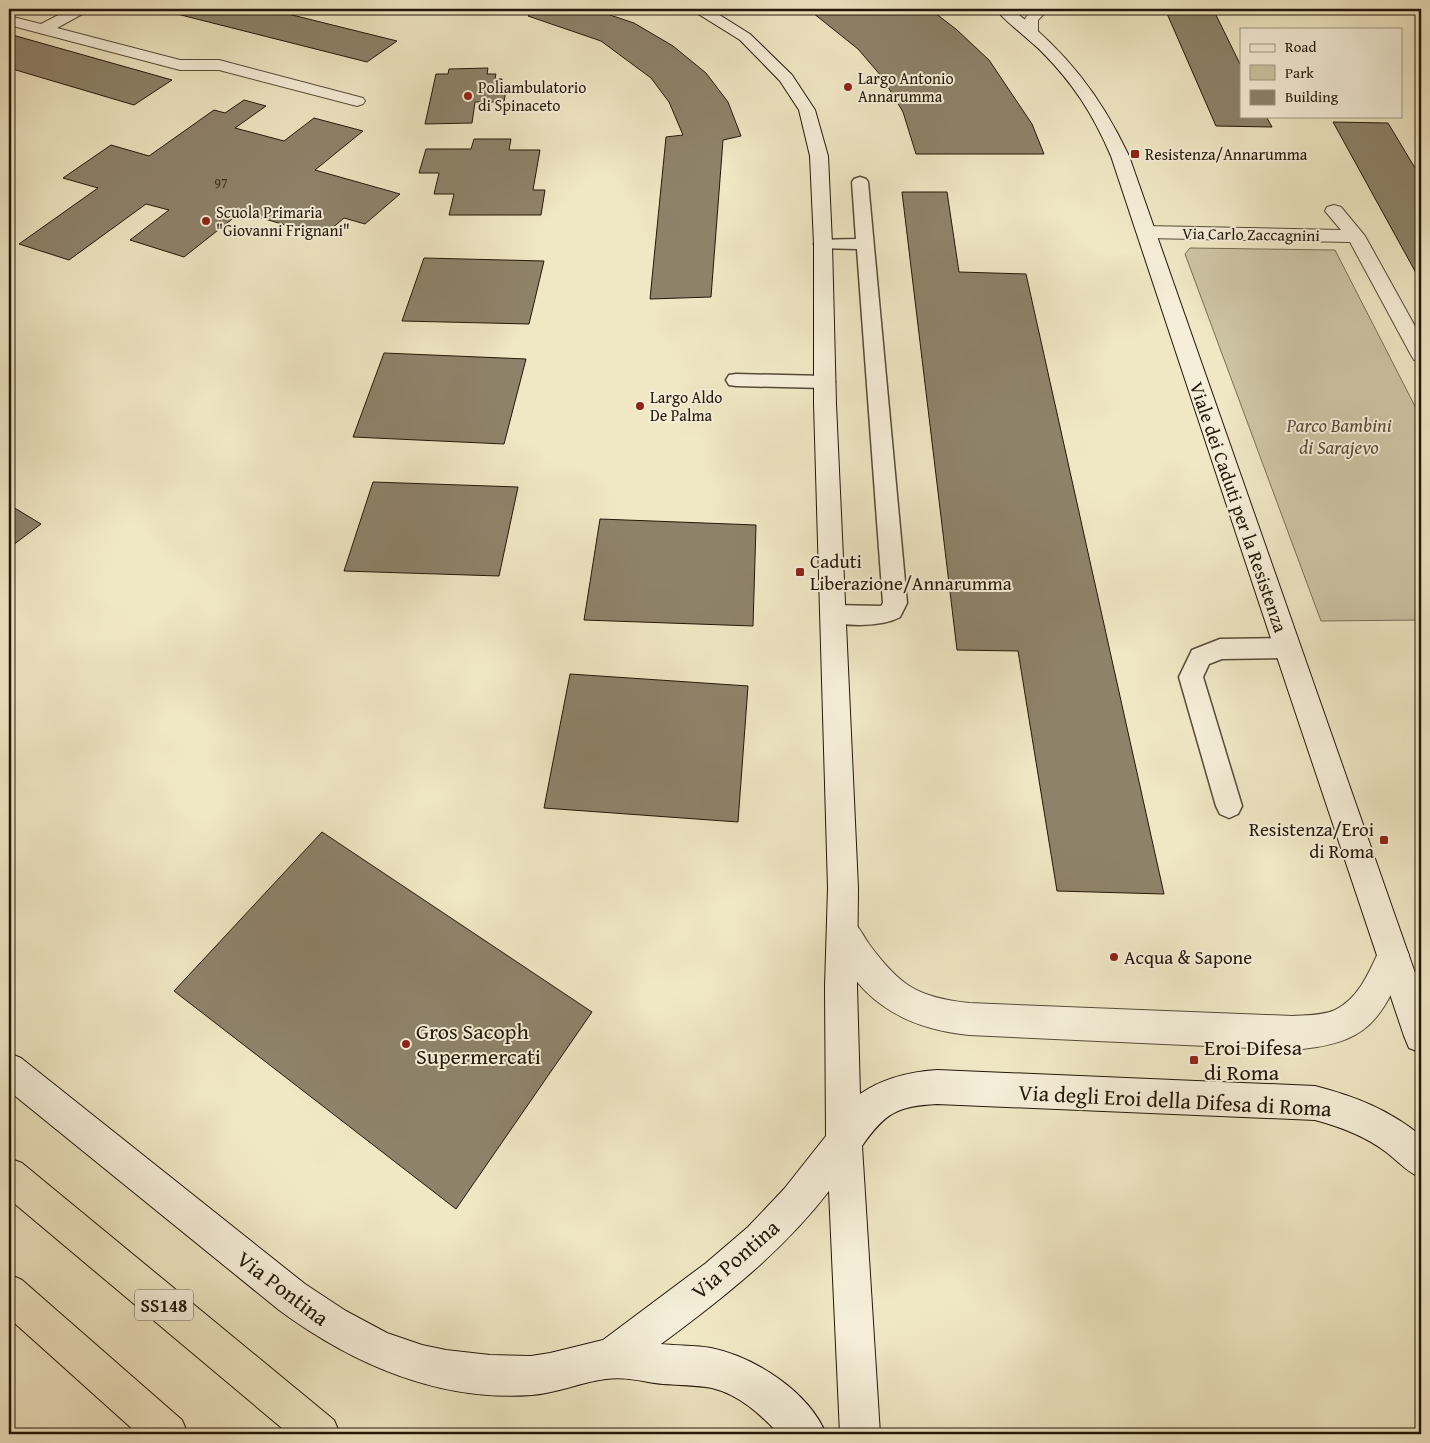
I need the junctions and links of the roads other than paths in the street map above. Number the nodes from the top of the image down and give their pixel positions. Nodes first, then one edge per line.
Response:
1 (81, 9) edge
2 (700, 9) edge
3 (1003, 9) edge
4 (1042, 9) edge
5 (9, 20) edge
6 (43, 29) junction
7 (1030, 32) junction
8 (357, 101) dead end
9 (860, 182) dead end
10 (1334, 211) dead end
11 (1146, 232) junction
12 (1356, 236) junction
13 (823, 244) junction
14 (865, 244) junction
15 (1421, 355) edge
16 (736, 380) dead end
17 (825, 382) junction
18 (833, 614) junction
19 (1287, 648) junction
20 (1229, 806) dead end
21 (842, 932) junction
22 (1393, 955) junction
23 (1421, 1036) edge
24 (9, 1070) edge
25 (844, 1141) junction
26 (1421, 1160) edge
27 (9, 1176) edge
28 (9, 1293) edge
29 (610, 1359) junction
30 (168, 1434) edge
31 (320, 1434) edge
32 (806, 1434) edge
33 (860, 1434) edge

1 - 6 street
2 - 13 street
3 - 7 street, Viale dei Caduti per la Resistenza
4 - 7 street
5 - 6 street
6 - 8 street
7 - 11 street, Viale dei Caduti per la Resistenza
9 - 14 lane
10 - 12 street, Via Carlo Zaccagnini
11 - 12 street, Via Carlo Zaccagnini
11 - 19 street, Viale dei Caduti per la Resistenza
12 - 15 street, Via Carlo Zaccagnini
13 - 14 lane
13 - 17 street
14 - 18 lane
16 - 17 lane
17 - 18 street
18 - 21 street
19 - 20 lane
19 - 22 street, Viale dei Caduti per la Resistenza
21 - 22 street
21 - 25 street
22 - 23 street, Viale dei Caduti per la Resistenza
24 - 29 street, Via Pontina
25 - 26 street, Via degli Eroi della Difesa di Roma
25 - 29 street, Via Pontina
25 - 33 street
27 - 31 highway, SS148
28 - 30 highway
29 - 32 street, Via Pontina

